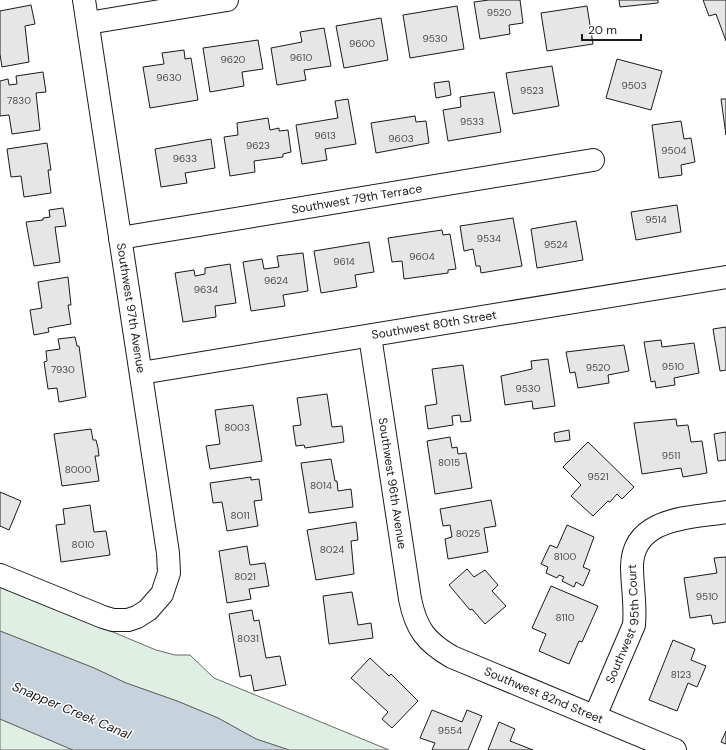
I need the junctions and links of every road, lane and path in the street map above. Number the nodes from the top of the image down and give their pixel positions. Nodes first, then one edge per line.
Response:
1 (84, 0) edge
2 (227, 0) edge
3 (88, 23) junction
4 (593, 160) dead end
5 (120, 238) junction
6 (726, 277) edge
7 (370, 336) junction
8 (141, 373) junction
9 (726, 512) edge
10 (0, 574) edge
11 (420, 629) joint
12 (595, 716) junction
13 (675, 750) edge

1 - 3 street, Southwest 97th Avenue
2 - 3 street
3 - 5 street, Southwest 97th Avenue
4 - 5 street, Southwest 79th Terrace
5 - 8 street, Southwest 97th Avenue
6 - 7 street, Southwest 80th Street
7 - 8 street, Southwest 80th Street
7 - 11 street, Southwest 96th Avenue
8 - 10 street, Southwest 97th Avenue
9 - 12 street, Southwest 95th Court
11 - 12 street, Southwest 82nd Street
12 - 13 street, Southwest 82nd Street

